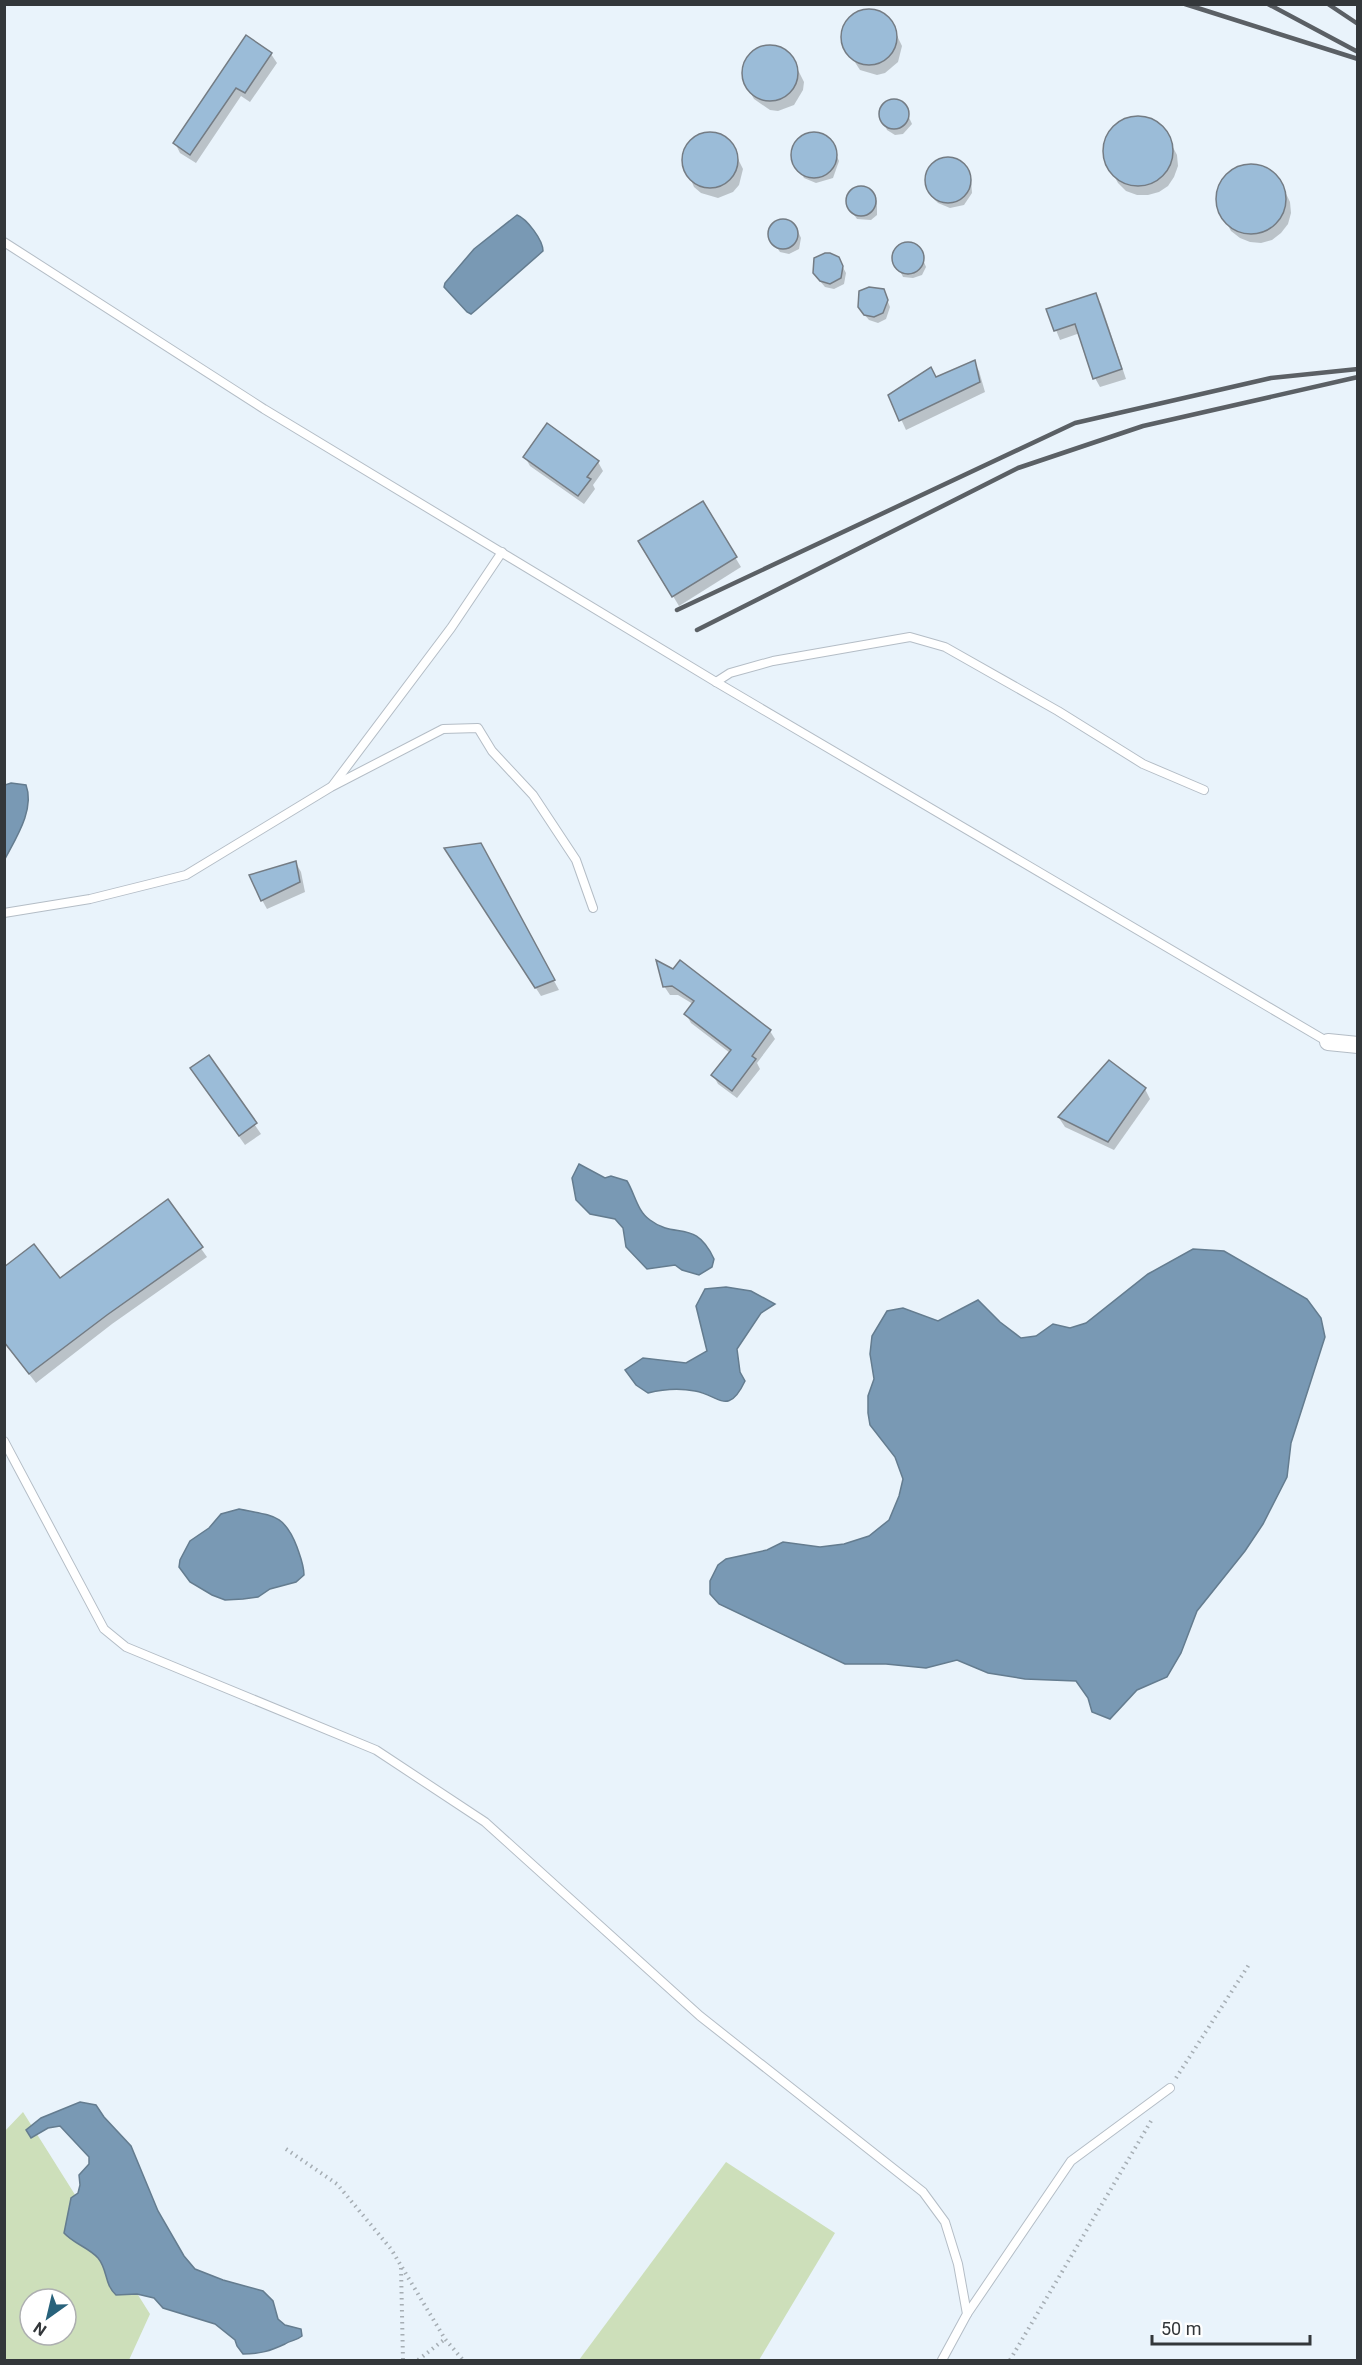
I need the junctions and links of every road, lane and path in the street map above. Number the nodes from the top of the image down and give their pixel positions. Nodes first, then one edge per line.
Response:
1 (4, 242) edge
2 (502, 552) junction
3 (716, 682) junction
4 (331, 787) junction
5 (1204, 790) dead end
6 (593, 908) dead end
7 (4, 913) edge
8 (1328, 1042) joint
9 (1358, 1045) edge
10 (4, 1440) edge
11 (1250, 1963) dead end
12 (1170, 2088) joint
13 (1152, 2118) dead end
14 (286, 2149) dead end
15 (401, 2266) junction
16 (967, 2314) junction
17 (445, 2339) junction
18 (403, 2361) edge
19 (418, 2361) edge
20 (463, 2361) edge
21 (942, 2361) edge
22 (1010, 2361) edge

1 - 2 lane
2 - 3 lane
2 - 4 lane
3 - 5 lane
3 - 8 lane
4 - 6 lane
4 - 7 lane
8 - 9 street
10 - 16 lane
11 - 12 path
12 - 16 lane
13 - 22 path
14 - 15 path
15 - 17 path
15 - 18 path
16 - 21 lane
17 - 19 path
17 - 20 path

